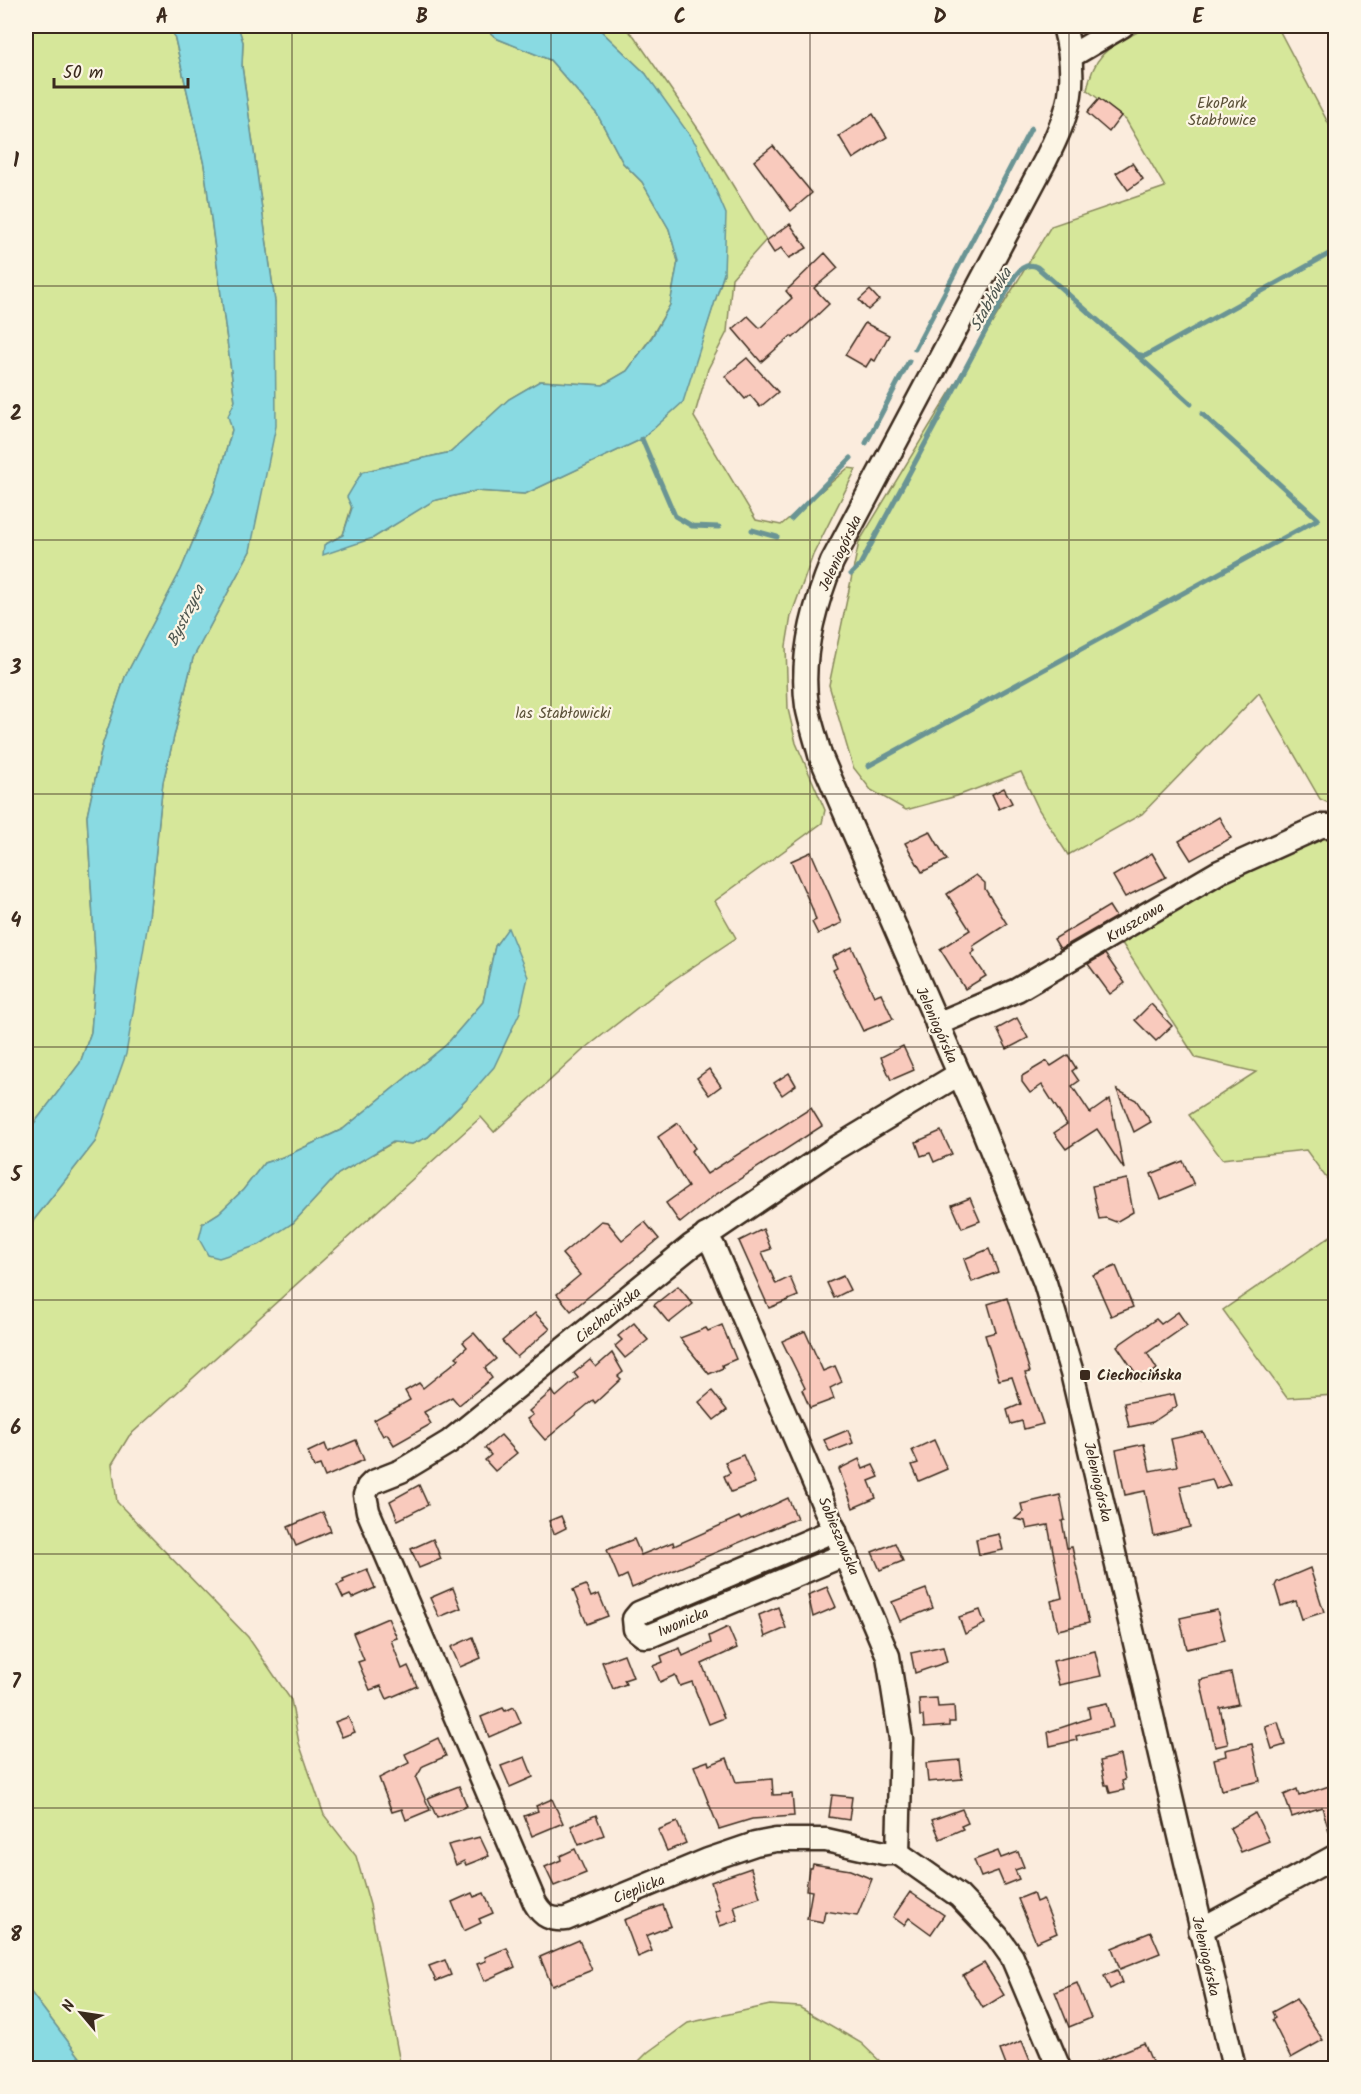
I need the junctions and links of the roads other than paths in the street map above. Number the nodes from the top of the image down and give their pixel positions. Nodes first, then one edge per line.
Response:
1 (1064, 26) edge
2 (1122, 26) edge
3 (1071, 56) junction
4 (1335, 826) edge
5 (937, 1024) junction
6 (959, 1074) junction
7 (706, 1235) junction
8 (367, 1509) joint
9 (836, 1530) junction
10 (846, 1554) junction
11 (898, 1853) junction
12 (1335, 1856) edge
13 (1200, 1930) junction
14 (1059, 2068) edge
15 (1234, 2068) edge

1 - 3 street, Jeleniogórska
2 - 3 street
3 - 5 street, Jeleniogórska
4 - 5 street, Kruszcowa
5 - 6 street, Jeleniogórska
6 - 7 street, Ciechocińska
6 - 13 street, Jeleniogórska
7 - 8 street, Ciechocińska
7 - 9 street, Sobieszowska
8 - 11 street, Cieplicka
9 - 10 street, Sobieszowska
9 - 10 street, Iwonicka
10 - 11 street, Sobieszowska
11 - 14 street, Cieplicka
12 - 13 street
13 - 15 street, Jeleniogórska

